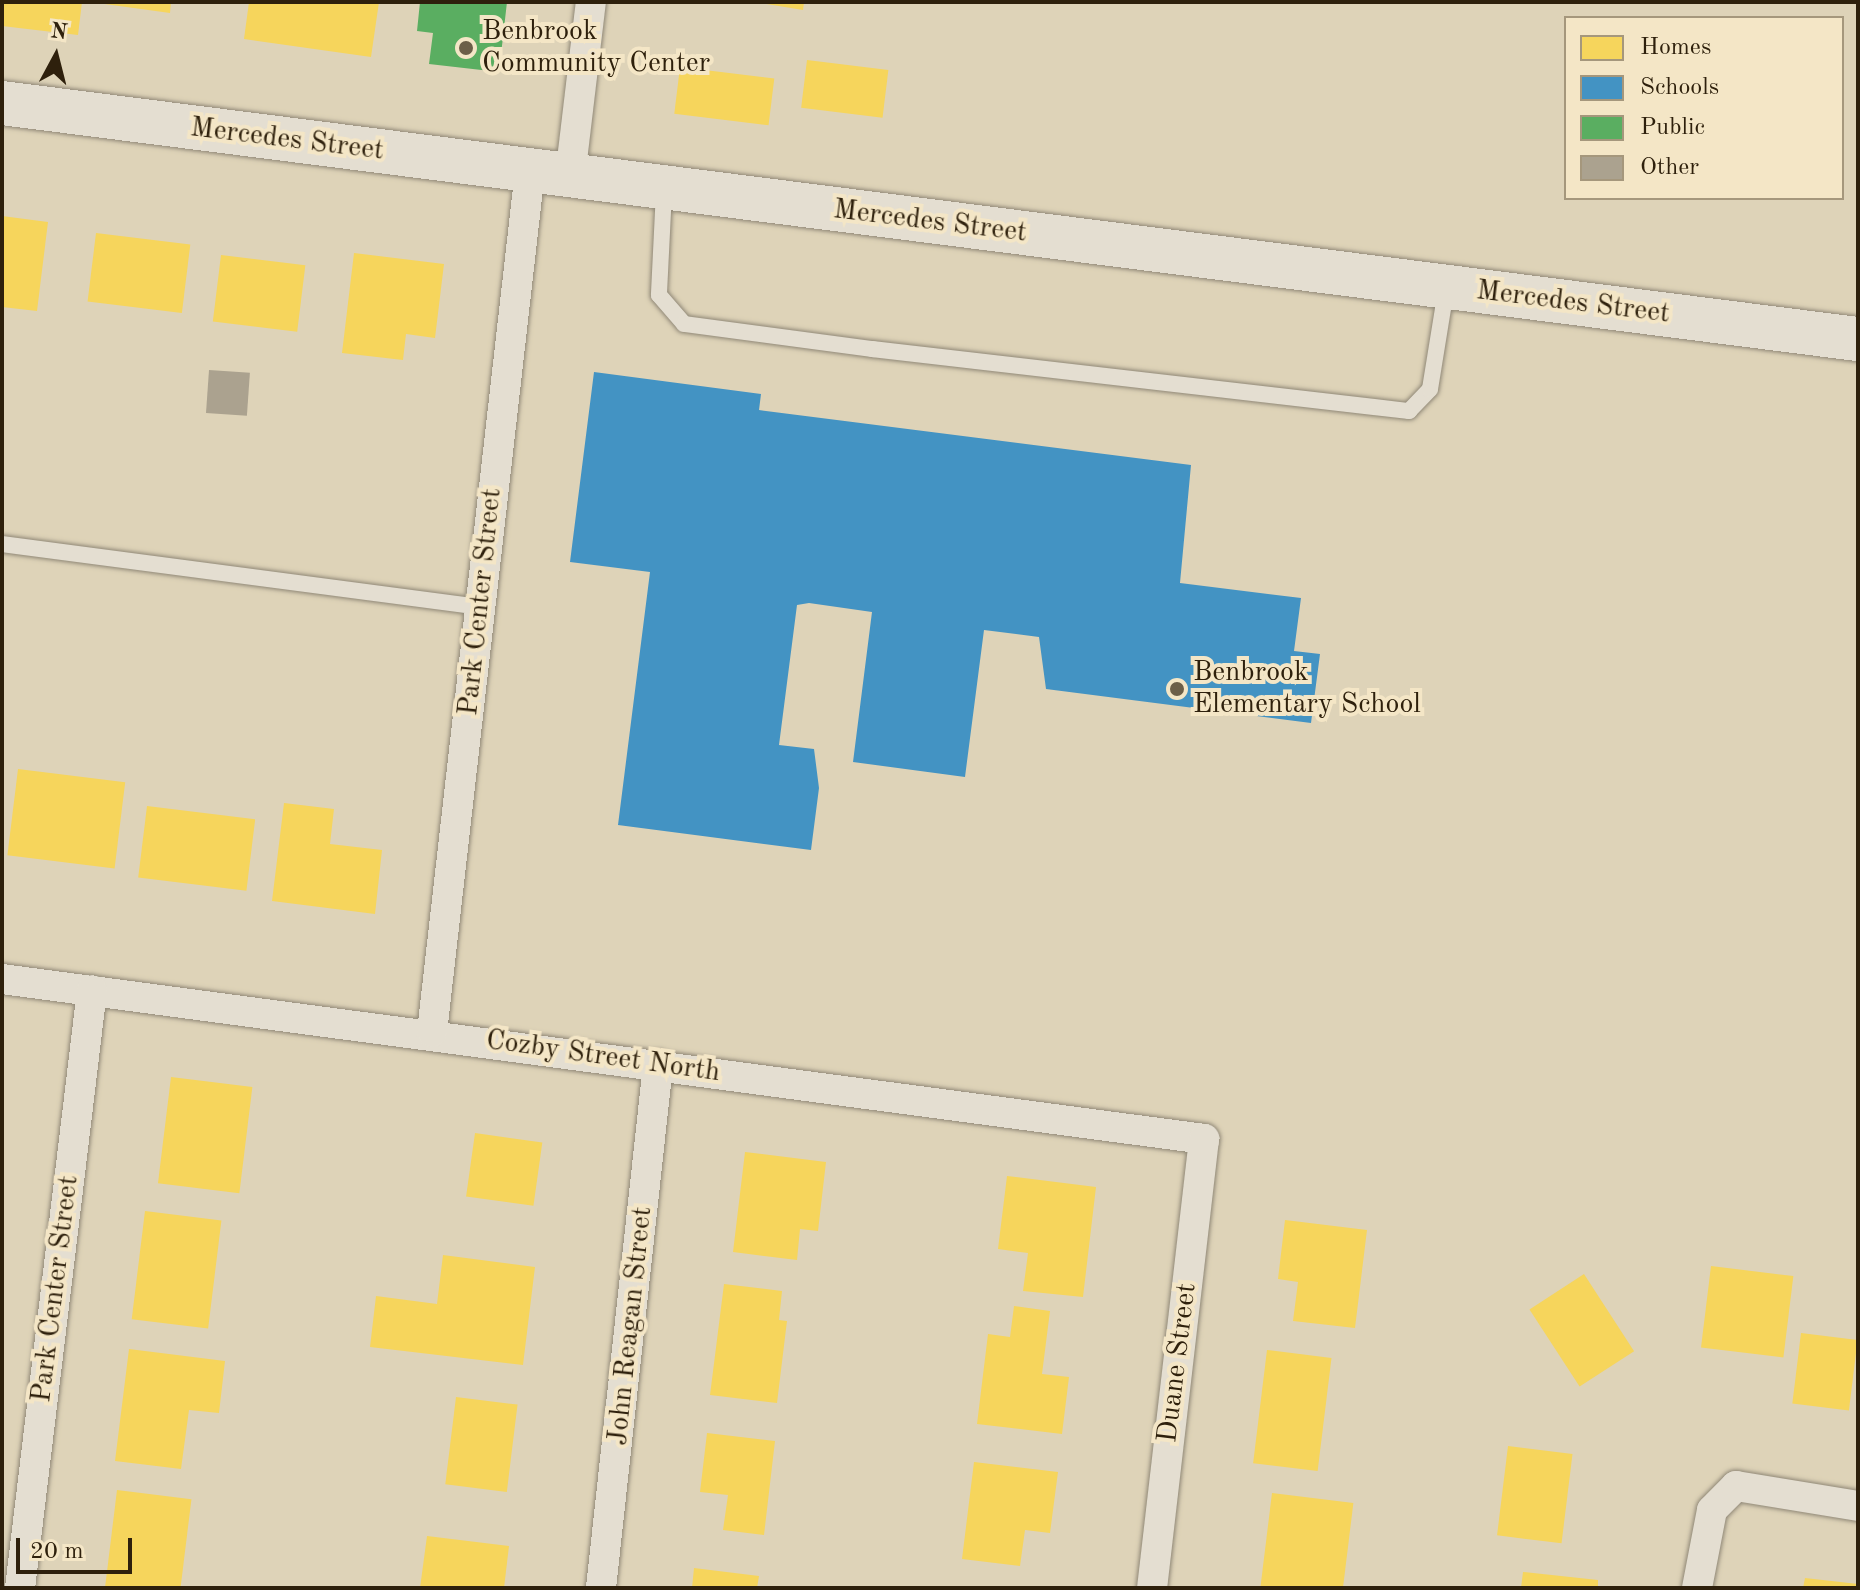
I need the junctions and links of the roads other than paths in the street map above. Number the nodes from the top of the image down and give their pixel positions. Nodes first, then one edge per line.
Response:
1 (591, 2) edge
2 (2, 103) edge
3 (550, 174) junction
4 (664, 189) junction
5 (1446, 287) junction
6 (1858, 339) edge
7 (2, 544) edge
8 (481, 607) junction
9 (2, 979) edge
10 (92, 990) junction
11 (432, 1032) junction
12 (658, 1065) junction
13 (1204, 1139) joint
14 (1858, 1506) edge
15 (20, 1588) edge
16 (601, 1588) edge
17 (1152, 1588) edge
18 (1697, 1588) edge

1 - 3 street, Park Center Street
2 - 3 street, Mercedes Street
3 - 4 street, Mercedes Street
3 - 8 street, Park Center Street
4 - 5 street, Mercedes Street
4 - 5 lane
5 - 6 street, Mercedes Street
7 - 8 lane
8 - 11 street, Park Center Street
9 - 10 street, Cozby Street North
10 - 11 street, Cozby Street North
10 - 15 street, Park Center Street
11 - 12 street, Cozby Street North
12 - 13 street, Cozby Street North
12 - 16 street, John Reagan Street
13 - 17 street, Duane Street
14 - 18 street

